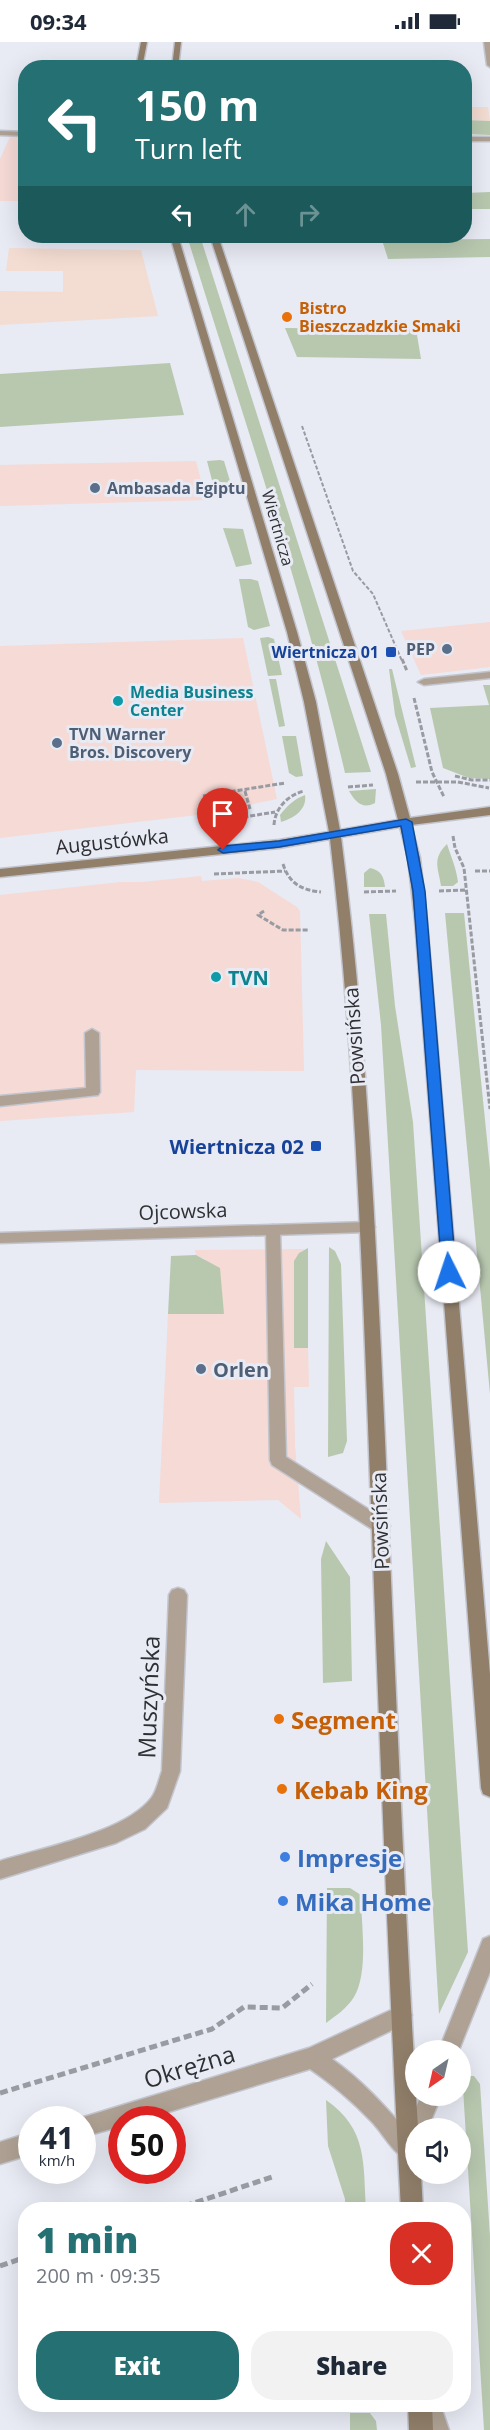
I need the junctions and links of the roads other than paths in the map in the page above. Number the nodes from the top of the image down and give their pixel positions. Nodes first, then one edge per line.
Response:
1 (144, 42) edge
2 (178, 42) edge
3 (487, 42) edge
4 (141, 60) edge
5 (176, 60) edge
6 (490, 65) edge
7 (0, 133) edge
8 (18, 134) edge
9 (472, 139) edge
10 (490, 139) edge
11 (176, 243) edge
12 (216, 243) edge
13 (490, 675) edge
14 (424, 682) dead end
15 (490, 811) edge
16 (406, 822) junction
17 (335, 834) junction
18 (0, 873) edge
19 (92, 1033) dead end
20 (0, 1101) edge
21 (368, 1227) junction
22 (273, 1230) junction
23 (0, 1238) edge
24 (381, 1526) junction
25 (178, 1596) dead end
26 (490, 1788) edge
27 (0, 1870) edge
28 (490, 1946) edge
29 (402, 2015) junction
30 (453, 2040) edge
31 (312, 2058) junction
32 (410, 2118) edge
33 (96, 2123) edge
34 (405, 2136) edge
35 (18, 2147) edge
36 (0, 2153) edge
37 (412, 2184) edge
38 (412, 2202) edge
39 (420, 2412) edge
40 (430, 2412) edge
41 (421, 2430) edge
42 (436, 2430) edge

1 - 4 main road
2 - 5 main road
3 - 6 street
7 - 8 street
9 - 10 street
11 - 17 main road, Wiertnicza
12 - 16 main road, Wiertnicza
13 - 14 street
15 - 16 main road, Augustówka
16 - 17 main road, Augustówka
16 - 26 main road
17 - 18 main road, Augustówka
17 - 21 main road, Powsińska
19 - 20 street
21 - 22 street, Ojcowska
21 - 24 main road, Powsińska
22 - 23 street, Ojcowska
22 - 24 street
24 - 29 main road, Powsińska
25 - 27 street, Muszyńska
28 - 30 street
29 - 31 street, Okrężna
29 - 32 main road, Powsińska
31 - 33 street, Okrężna
31 - 34 street
35 - 36 street
37 - 38 main road, Powsińska
39 - 41 main road
40 - 42 street

